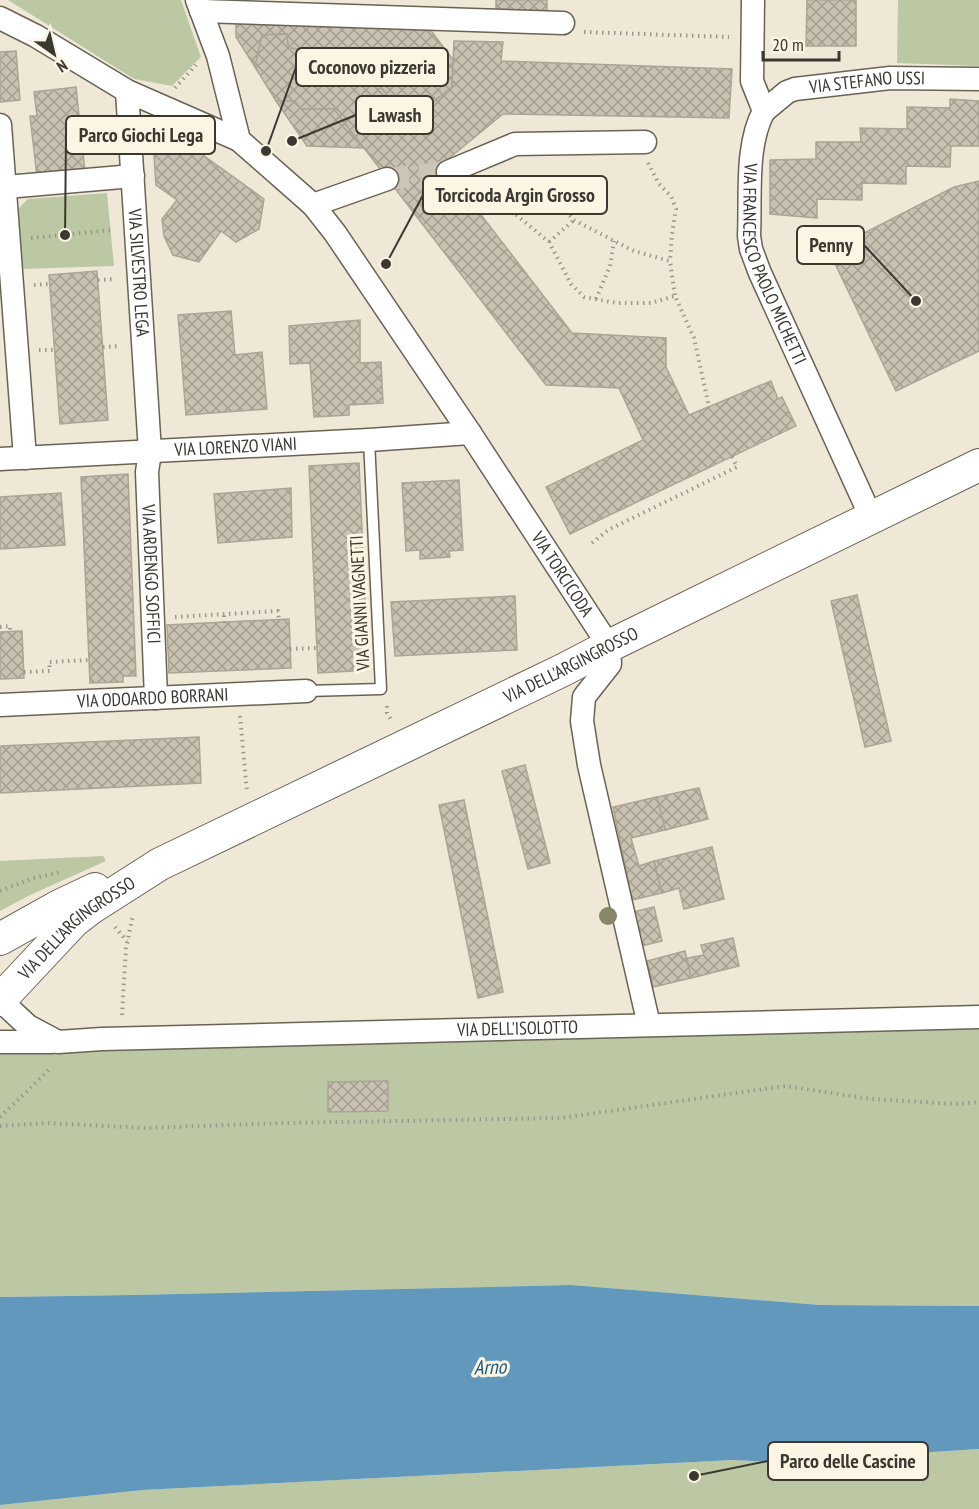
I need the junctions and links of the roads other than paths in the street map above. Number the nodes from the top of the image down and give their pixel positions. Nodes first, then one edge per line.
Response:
1 (753, 0) edge
2 (199, 5) edge
3 (0, 18) edge
4 (563, 23) dead end
5 (979, 79) edge
6 (127, 91) junction
7 (764, 111) junction
8 (0, 125) edge
9 (239, 140) junction
10 (645, 142) road end
11 (452, 171) tunnel mouth
12 (133, 176) junction
13 (387, 179) tunnel mouth
14 (6, 187) junction
15 (312, 205) junction
16 (470, 433) junction
17 (369, 440) junction
18 (150, 452) junction
19 (25, 458) junction
20 (0, 459) edge
21 (979, 465) edge
22 (871, 517) junction
23 (609, 646) junction
24 (306, 691) joint
25 (156, 698) junction
26 (0, 705) edge
27 (160, 864) junction
28 (0, 939) edge
29 (0, 1000) edge
30 (979, 1017) edge
31 (649, 1025) junction
32 (0, 1042) edge
33 (58, 1051) junction

1 - 7 street
2 - 4 street
2 - 9 street
3 - 6 street, VIA TORCICODA
5 - 7 street, VIA STEFANO USSI
6 - 9 street, VIA TORCICODA
6 - 12 street, VIA SILVESTRO LEGA
7 - 22 street, VIA FRANCESCO PAOLO MICHETTI
8 - 14 street
9 - 15 street, VIA TORCICODA
10 - 11 street
12 - 14 street
12 - 18 street, VIA SILVESTRO LEGA
13 - 15 street
14 - 19 street
15 - 16 street, VIA TORCICODA
16 - 17 street, VIA LORENZO VIANI
16 - 23 street, VIA TORCICODA
17 - 18 street, VIA LORENZO VIANI
17 - 24 lane, VIA GIANNI VAGNETTI
18 - 19 street, VIA LORENZO VIANI
18 - 25 street, VIA ARDENGO SOFFICI
19 - 20 street, VIA LORENZO VIANI
21 - 22 street, VIA DELL'ARGINGROSSO
22 - 23 street, VIA DELL'ARGINGROSSO
23 - 27 street, VIA DELL'ARGINGROSSO
23 - 31 street
24 - 25 street, VIA ODOARDO BORRANI
25 - 26 street, VIA ODOARDO BORRANI
27 - 28 street, VIA DELL'ARGINGROSSO
27 - 29 street, VIA DELL'ARGINGROSSO
29 - 33 street
30 - 31 street, VIA DELL'ISOLOTTO
31 - 33 street, VIA DELL'ISOLOTTO
32 - 33 street, VIA DELL'ISOLOTTO

